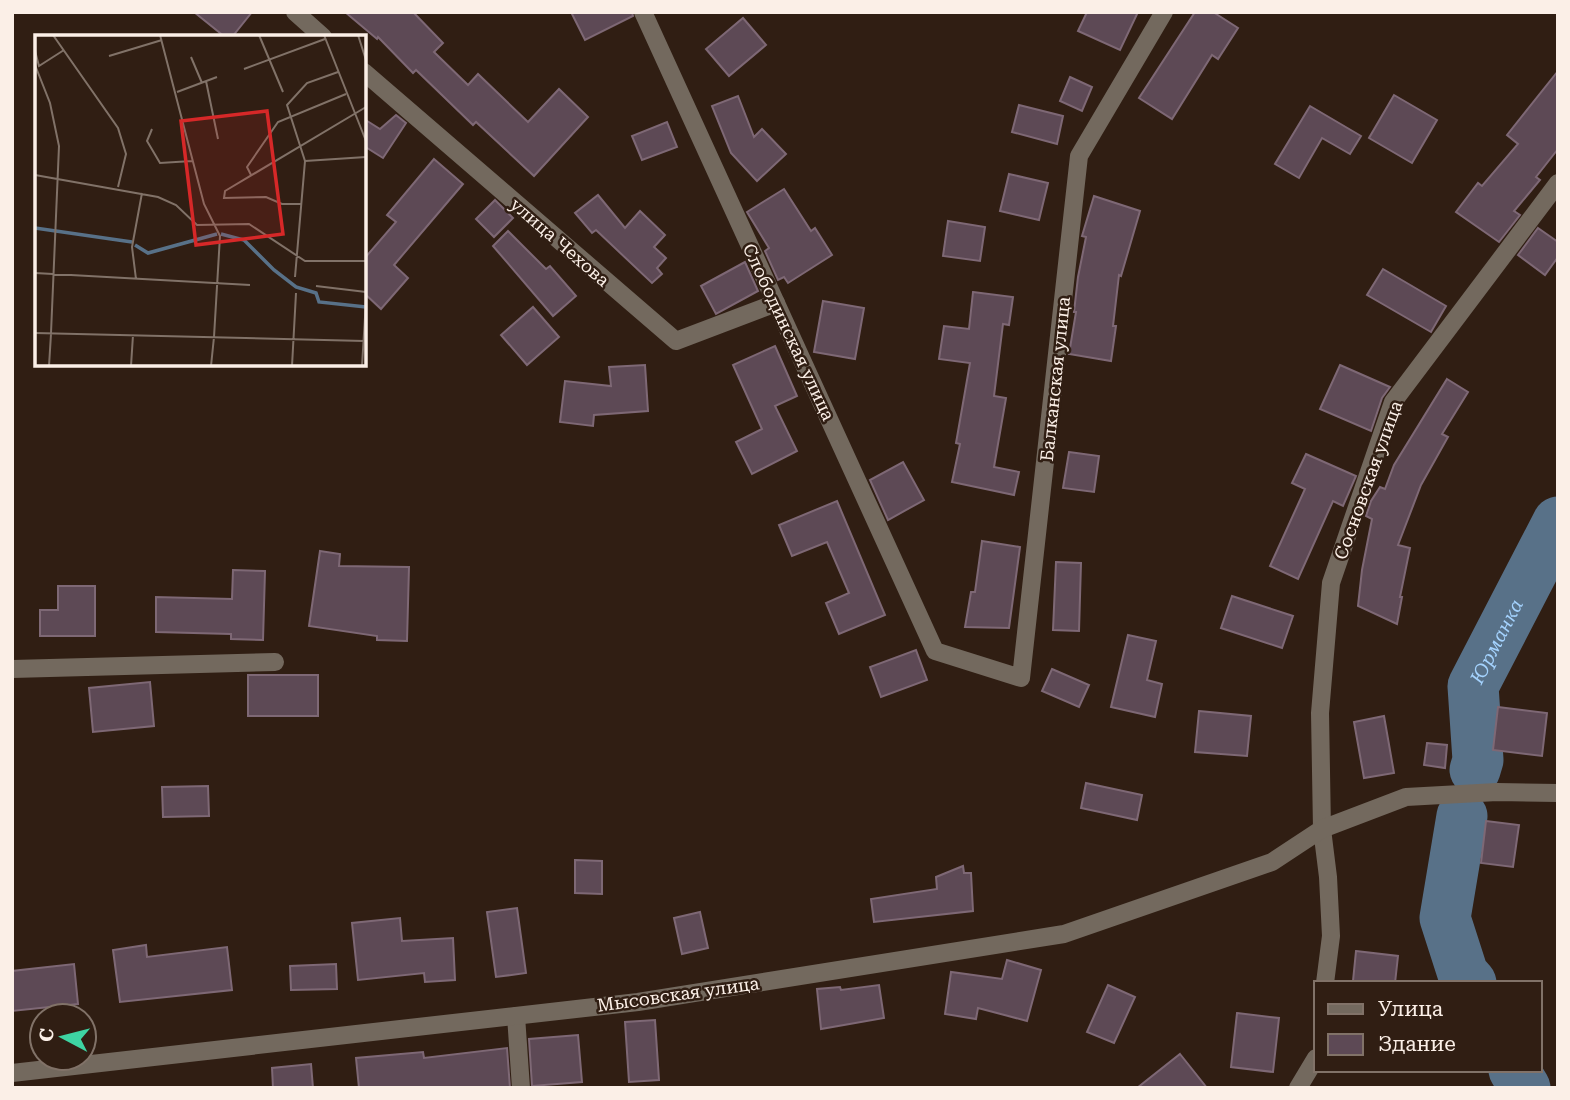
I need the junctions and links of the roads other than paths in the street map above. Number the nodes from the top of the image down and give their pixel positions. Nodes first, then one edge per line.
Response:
1 (295, 12) edge
2 (643, 12) edge
3 (1164, 12) edge
4 (321, 35) edge
5 (366, 74) edge
6 (1558, 183) edge
7 (776, 303) junction
8 (935, 651) joint
9 (275, 662) dead end
10 (12, 669) edge
11 (1558, 793) edge
12 (1322, 829) junction
13 (1325, 981) edge
14 (516, 1016) junction
15 (1314, 1061) edge
16 (12, 1073) edge
17 (521, 1088) edge
18 (1298, 1088) edge

1 - 4 street
2 - 7 street, Слободинская улица
3 - 8 street, Балканская улица
5 - 7 street, улица Чехова
6 - 12 street, Сосновская улица
7 - 8 street, Слободинская улица
9 - 10 street
11 - 12 street, Мысовская улица
12 - 13 street, Сосновская улица
12 - 14 street, Мысовская улица
14 - 16 street, Мысовская улица
14 - 17 street
15 - 18 street

